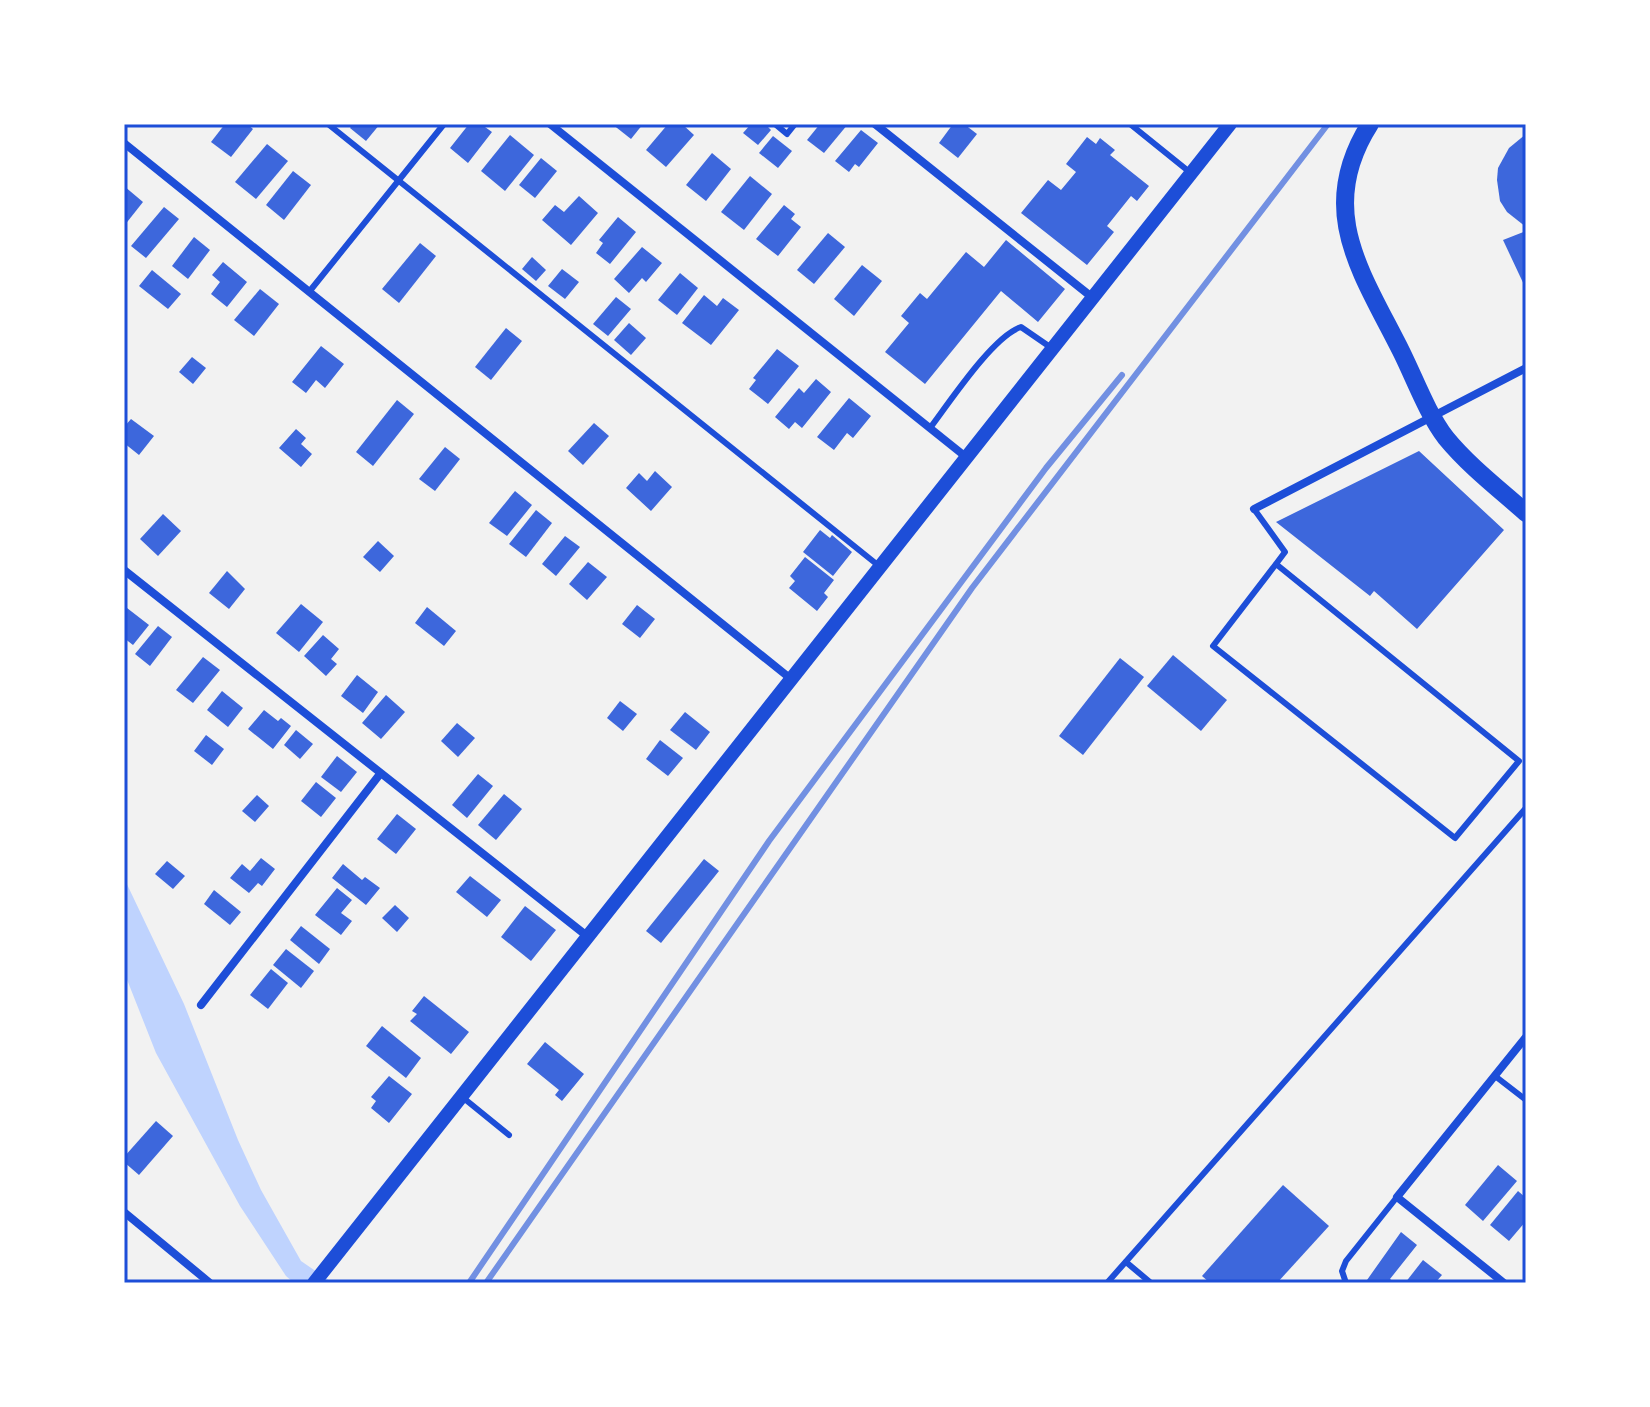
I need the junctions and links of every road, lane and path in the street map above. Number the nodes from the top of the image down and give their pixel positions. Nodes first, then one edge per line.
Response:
1 (328, 124) edge
2 (444, 124) edge
3 (775, 124) edge
4 (795, 124) edge
5 (875, 124) edge
6 (1130, 124) edge
7 (1370, 124) edge
8 (553, 125) edge
9 (1224, 126) edge
10 (124, 143) edge
11 (1192, 174) junction
12 (399, 181) junction
13 (309, 292) junction
14 (1094, 298) junction
15 (1053, 349) junction
16 (1526, 368) edge
17 (1434, 417) junction
18 (930, 428) junction
19 (966, 457) junction
20 (1254, 509) joint
21 (1526, 513) edge
22 (1276, 564) junction
23 (879, 566) junction
24 (124, 570) edge
25 (791, 679) junction
26 (380, 774) junction
27 (1526, 808) edge
28 (587, 936) junction
29 (201, 1005) dead end
30 (1526, 1037) edge
31 (1495, 1076) junction
32 (461, 1096) junction
33 (1526, 1100) edge
34 (509, 1135) dead end
35 (1397, 1197) junction
36 (124, 1212) edge
37 (1126, 1262) junction
38 (210, 1283) edge
39 (314, 1283) edge
40 (1107, 1283) edge
41 (1151, 1283) edge
42 (1346, 1283) edge
43 (1504, 1283) edge

1 - 12 lane
2 - 12 lane
3 - 4 lane
5 - 14 street
6 - 11 lane
7 - 17 main road
8 - 18 street
9 - 11 street
10 - 13 street
11 - 14 street
12 - 13 lane
12 - 23 lane
13 - 25 street
14 - 15 street
15 - 18 lane
15 - 19 street
16 - 17 street
17 - 20 street
17 - 21 main road
18 - 19 street
19 - 23 street
20 - 22 lane
22 - 22 lane
23 - 25 street
24 - 26 street
25 - 28 street
26 - 28 street
26 - 29 street
27 - 37 lane
28 - 32 street
30 - 31 street
31 - 33 lane
31 - 35 street
32 - 34 lane
32 - 39 street
35 - 42 lane
35 - 43 street
36 - 38 street
37 - 40 lane
37 - 41 lane

